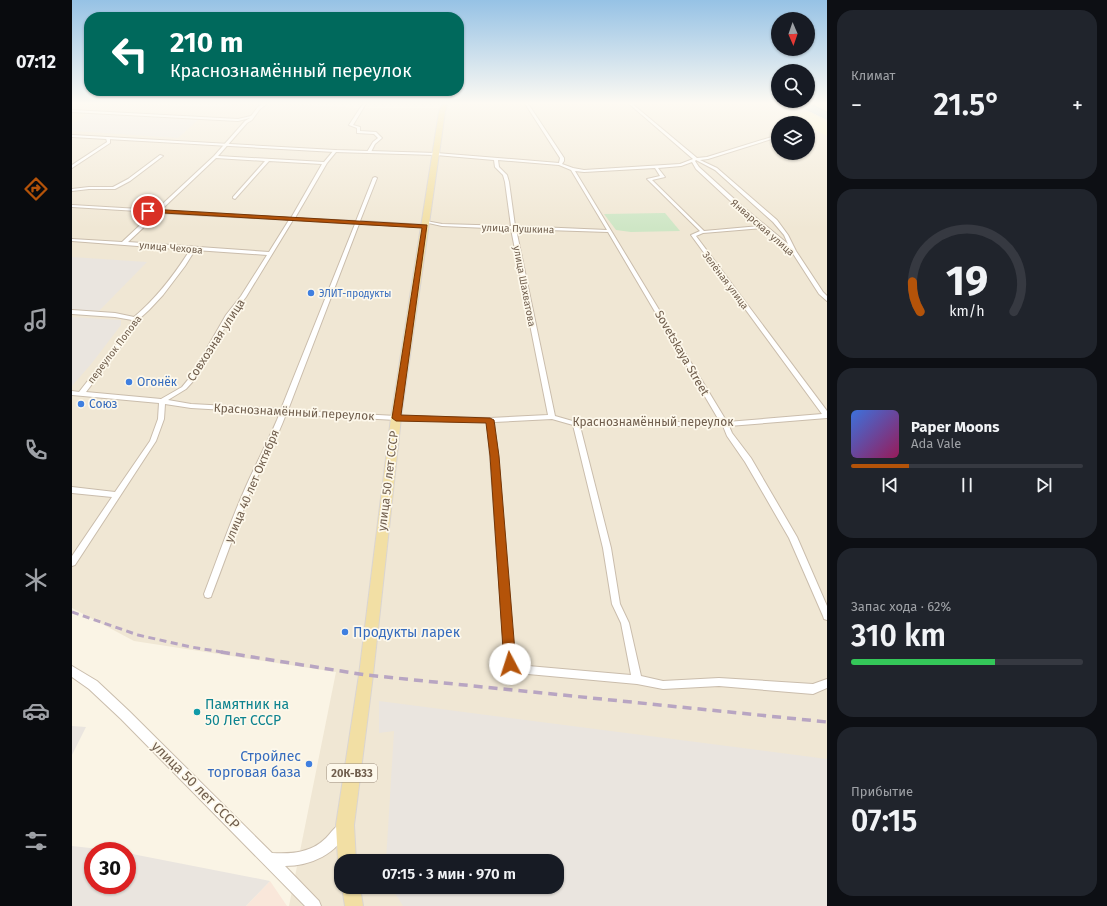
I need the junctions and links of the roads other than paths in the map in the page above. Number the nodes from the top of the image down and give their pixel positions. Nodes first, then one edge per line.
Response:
1 (103, 144) edge
2 (214, 144) edge
3 (373, 144) edge
4 (437, 144) edge
5 (553, 144) edge
6 (676, 144) edge
7 (751, 144) edge
8 (226, 145) junction
9 (335, 151) junction
10 (369, 152) junction
11 (436, 154) junction
12 (160, 156) dead end
13 (215, 157) junction
14 (496, 158) junction
15 (268, 160) junction
16 (694, 160) junction
17 (325, 163) junction
18 (560, 164) junction
19 (681, 165) junction
20 (72, 167) edge
21 (656, 167) junction
22 (697, 168) junction
23 (572, 169) junction
24 (375, 178) dead end
25 (72, 190) edge
26 (235, 198) dead end
27 (72, 206) edge
28 (158, 211) junction
29 (292, 220) junction
30 (358, 223) junction
31 (425, 224) junction
32 (513, 227) junction
33 (763, 227) junction
34 (610, 231) junction
35 (703, 232) junction
36 (72, 240) edge
37 (124, 243) junction
38 (193, 249) junction
39 (794, 251) junction
40 (270, 254) junction
41 (827, 299) edge
42 (72, 312) edge
43 (135, 319) junction
44 (72, 393) edge
45 (81, 394) junction
46 (162, 401) junction
47 (282, 411) junction
48 (827, 416) edge
49 (552, 417) junction
50 (396, 418) junction
51 (490, 420) junction
52 (576, 424) junction
53 (725, 424) junction
54 (72, 490) edge
55 (116, 495) junction
56 (72, 564) edge
57 (208, 594) dead end
58 (827, 616) edge
59 (72, 671) edge
60 (637, 680) junction
61 (827, 683) edge
62 (345, 825) junction
63 (347, 854) edge
64 (269, 859) junction
65 (352, 894) edge
66 (314, 906) edge
67 (354, 906) edge

1 - 20 street
2 - 8 street
3 - 10 street
4 - 11 main road, улица 50 лет СССР / 20К-В33
5 - 18 street
6 - 16 street, Январская улица
7 - 16 street
8 - 9 street
8 - 13 street
9 - 10 street
9 - 17 street, Совхозная улица
10 - 11 street
11 - 14 street
11 - 31 main road, улица 50 лет СССР / 20К-В33
12 - 25 street
13 - 15 street
13 - 28 street
14 - 18 street
14 - 32 street, улица Шахватова
15 - 17 street
15 - 26 street
16 - 19 street
16 - 22 street, Январская улица
16 - 39 street
17 - 29 street, Совхозная улица
18 - 23 street
19 - 21 street
19 - 22 street
21 - 23 street
21 - 35 street
22 - 33 street, Январская улица
23 - 34 street, Sovetskaya Street
24 - 30 street, улица 40 лет Октября
27 - 28 street, улица Пушкина
28 - 29 street, улица Пушкина
28 - 37 street
29 - 30 street, улица Пушкина
29 - 40 street, Совхозная улица
30 - 31 street, улица Пушкина
30 - 47 street, улица 40 лет Октября
31 - 32 street, улица Пушкина
31 - 50 main road, улица 50 лет СССР / 20К-В33
32 - 34 street, улица Пушкина
32 - 49 street, улица Шахватова
33 - 35 street
33 - 39 street, Январская улица
34 - 53 street, Sovetskaya Street
35 - 48 street, Зелёная улица
36 - 37 street, улица Чехова
37 - 38 street, улица Чехова
38 - 40 street, улица Чехова
38 - 43 street, переулок Попова
39 - 41 street, Январская улица
40 - 46 street, Совхозная улица
42 - 43 street
43 - 45 street, переулок Попова
44 - 45 street, Краснознамённый переулок
45 - 46 street, Краснознамённый переулок
46 - 47 street, Краснознамённый переулок
46 - 55 street
47 - 50 street, Краснознамённый переулок
47 - 57 street, улица 40 лет Октября
48 - 53 street, Краснознамённый переулок
49 - 51 street, Краснознамённый переулок
49 - 52 street, Краснознамённый переулок
50 - 51 street, Краснознамённый переулок
50 - 62 main road, улица 50 лет СССР / 20К-В33
51 - 60 street
52 - 53 street, Краснознамённый переулок
52 - 60 street
53 - 58 street, Sovetskaya Street
54 - 55 street
55 - 56 street
59 - 64 street, улица 50 лет СССР
60 - 61 street
62 - 63 main road, улица 50 лет СССР / 20К-В33
62 - 64 street
64 - 66 street, улица 50 лет СССР
65 - 67 main road

